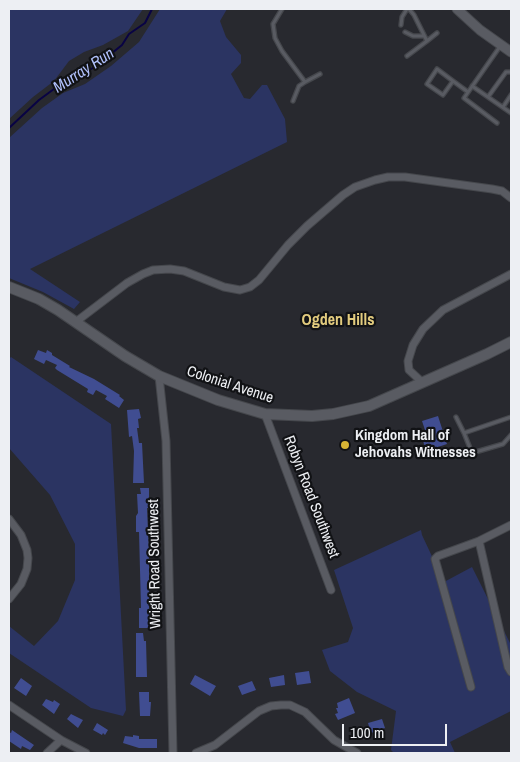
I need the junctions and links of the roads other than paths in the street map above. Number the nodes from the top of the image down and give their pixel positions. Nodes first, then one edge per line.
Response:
1 (282, 9) edge
2 (408, 9) edge
3 (457, 9) edge
4 (401, 25) dead end
5 (405, 32) dead end
6 (438, 33) dead end
7 (424, 36) junction
8 (427, 41) junction
9 (502, 45) junction
10 (511, 52) edge
11 (407, 56) dead end
12 (511, 72) edge
13 (320, 74) dead end
14 (453, 81) junction
15 (305, 82) junction
16 (472, 86) junction
17 (468, 92) junction
18 (511, 95) edge
19 (488, 97) junction
20 (293, 101) dead end
21 (503, 107) junction
22 (511, 113) edge
23 (497, 123) dead end
24 (511, 198) edge
25 (511, 274) edge
26 (10, 287) edge
27 (77, 321) junction
28 (511, 342) edge
29 (160, 376) junction
30 (423, 383) junction
31 (265, 414) junction
32 (456, 417) dead end
33 (511, 417) edge
34 (464, 433) junction
35 (511, 435) edge
36 (9, 519) edge
37 (511, 525) edge
38 (479, 542) junction
39 (331, 590) dead end
40 (9, 599) edge
41 (511, 672) edge
42 (472, 688) dead end
43 (9, 705) edge
44 (62, 740) junction
45 (47, 753) edge
46 (86, 753) edge
47 (173, 753) edge
48 (196, 753) edge
49 (357, 753) edge

1 - 15 lane
2 - 4 lane
2 - 7 lane
3 - 9 street
5 - 7 lane
6 - 8 lane
7 - 8 lane
8 - 11 lane
9 - 10 street
9 - 16 lane
12 - 19 lane
13 - 15 lane
14 - 14 lane
14 - 17 lane
15 - 20 lane
16 - 17 lane
16 - 19 lane
17 - 23 lane
18 - 21 lane
19 - 21 lane
21 - 22 lane
24 - 27 street
25 - 30 street
26 - 27 main road, Colonial Avenue
27 - 29 main road, Colonial Avenue
28 - 30 main road, Colonial Avenue
29 - 31 main road, Colonial Avenue
29 - 47 street, Wright Road Southwest
30 - 31 main road, Colonial Avenue
31 - 39 street, Robyn Road Southwest
32 - 34 lane
33 - 34 lane
34 - 35 lane
36 - 40 street
37 - 38 street
38 - 41 street
38 - 42 street
43 - 44 street
44 - 45 street
44 - 46 street
48 - 49 street

